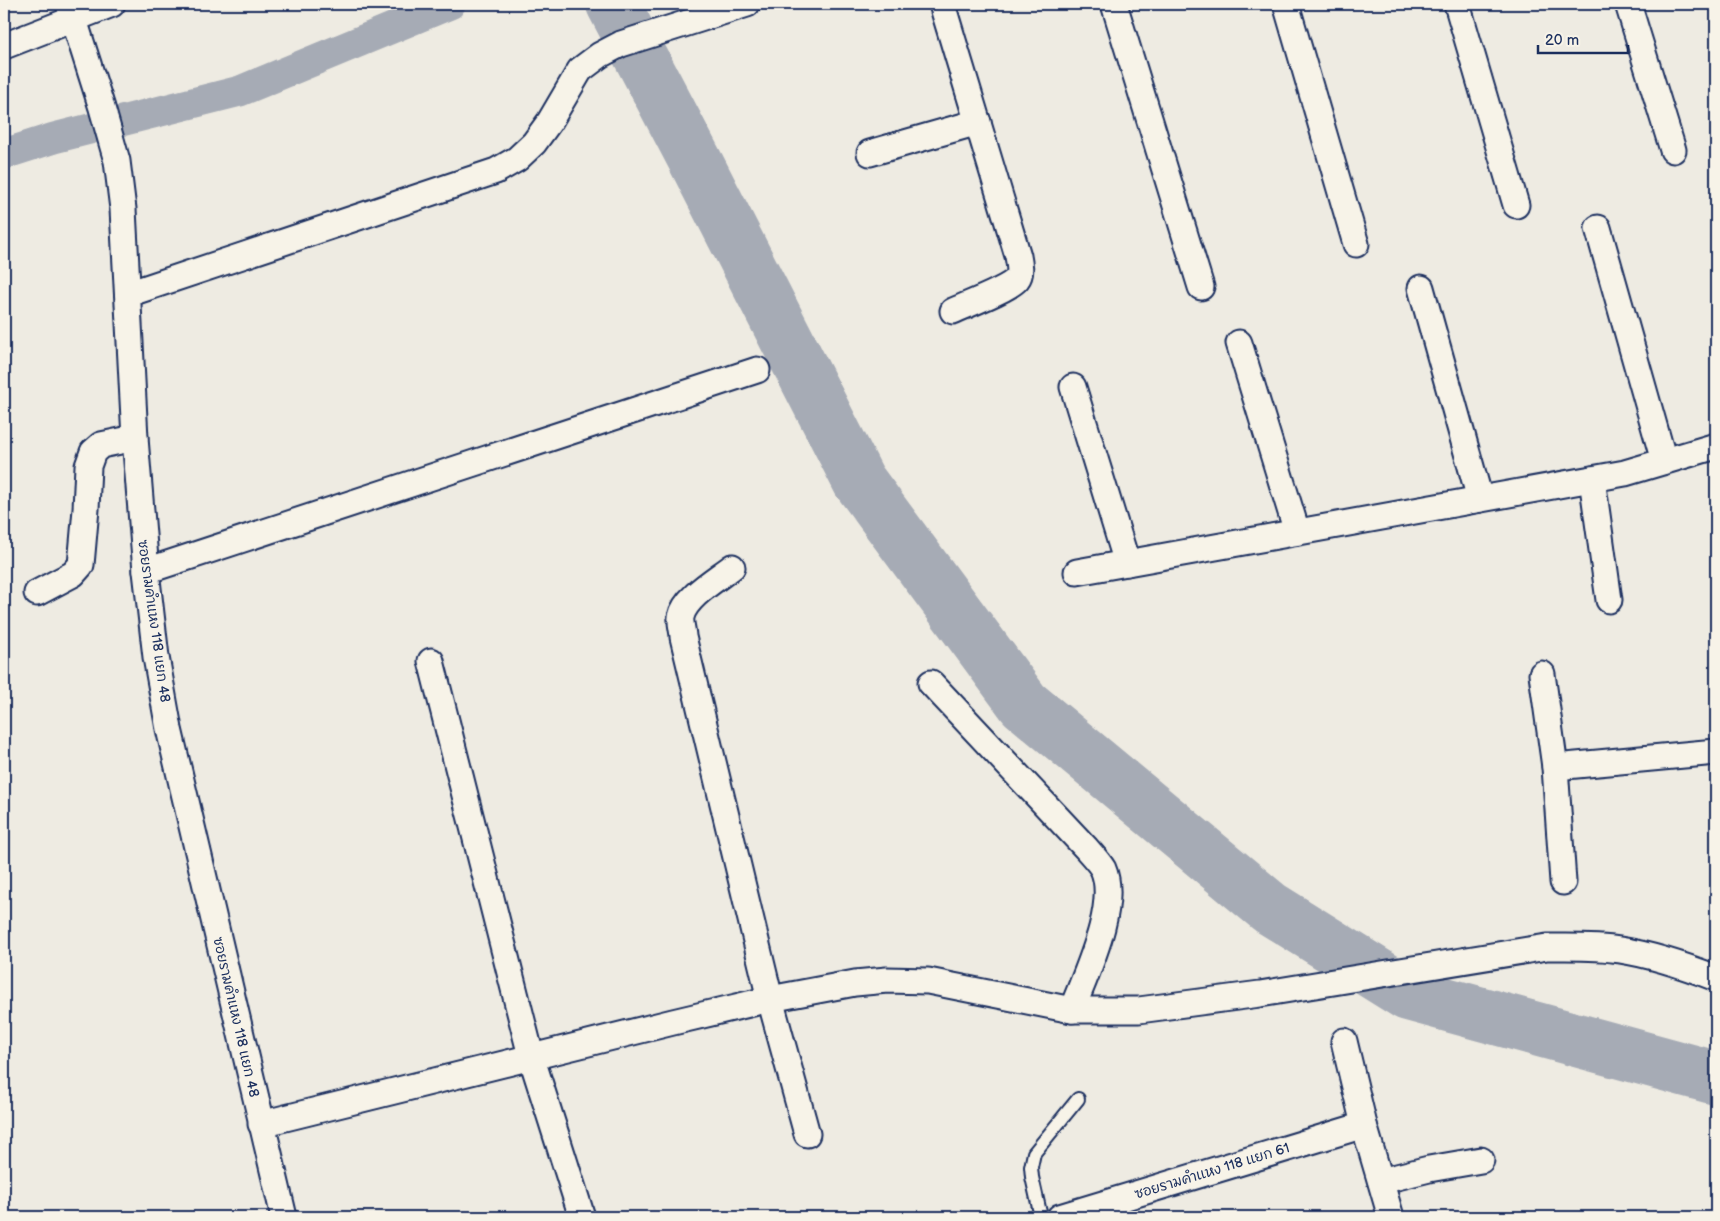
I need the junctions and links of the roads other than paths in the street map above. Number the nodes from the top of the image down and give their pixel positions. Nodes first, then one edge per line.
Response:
1 (112, 4) edge
2 (942, 4) edge
3 (1114, 4) edge
4 (1286, 4) edge
5 (1457, 4) edge
6 (1628, 4) edge
7 (739, 6) edge
8 (71, 11) edge
9 (4, 46) edge
10 (978, 122) junction
11 (1673, 150) dead end
12 (870, 153) dead end
13 (1516, 205) dead end
14 (1598, 228) dead end
15 (1356, 244) dead end
16 (1201, 287) dead end
17 (1421, 288) dead end
18 (128, 294) junction
19 (953, 311) dead end
20 (1239, 343) dead end
21 (757, 370) dead end
22 (1073, 387) dead end
23 (135, 438) junction
24 (1716, 446) edge
25 (1664, 461) junction
26 (1592, 479) junction
27 (1480, 499) junction
28 (1298, 532) junction
29 (1127, 563) junction
30 (732, 567) dead end
31 (146, 571) junction
32 (1077, 572) dead end
33 (37, 593) dead end
34 (1609, 600) dead end
35 (432, 661) dead end
36 (1542, 674) dead end
37 (931, 683) dead end
38 (1716, 752) edge
39 (1554, 767) junction
40 (1563, 882) dead end
41 (1716, 978) edge
42 (770, 1000) junction
43 (1072, 1010) junction
44 (1344, 1041) dead end
45 (532, 1056) junction
46 (1078, 1099) dead end
47 (261, 1124) junction
48 (1364, 1125) junction
49 (807, 1134) dead end
50 (1481, 1160) dead end
51 (1381, 1181) junction
52 (1113, 1210) edge
53 (284, 1217) edge
54 (582, 1217) edge
55 (1040, 1217) edge
56 (1060, 1217) edge
57 (1391, 1217) edge

1 - 8 street
2 - 10 street
3 - 16 street
4 - 15 street
5 - 13 street
6 - 11 street
7 - 18 street
8 - 9 street
8 - 18 street, ซอยรามคำแหง 118 แยก 48
10 - 12 street
10 - 19 street
14 - 25 street
17 - 27 street
18 - 23 street, ซอยรามคำแหง 118 แยก 48
20 - 28 street
21 - 31 street
22 - 29 street
23 - 31 street, ซอยรามคำแหง 118 แยก 48
23 - 33 street
24 - 25 street
25 - 26 street
26 - 27 street
26 - 34 street
27 - 28 street
28 - 29 street
29 - 32 street
30 - 42 street
31 - 47 street, ซอยรามคำแหง 118 แยก 48
35 - 45 street
36 - 39 street
37 - 43 street
38 - 39 street
39 - 40 street
41 - 43 street
42 - 43 street
42 - 45 street
42 - 49 street
44 - 48 street
45 - 47 street
45 - 54 street
46 - 55 lane
47 - 53 street, ซอยรามคำแหง 118 แยก 48
48 - 51 street
48 - 52 street, ซอยรามคำแหง 118 แยก 61
50 - 51 street
51 - 57 street
52 - 56 street, ซอยรามคำแหง 118 แยก 61

